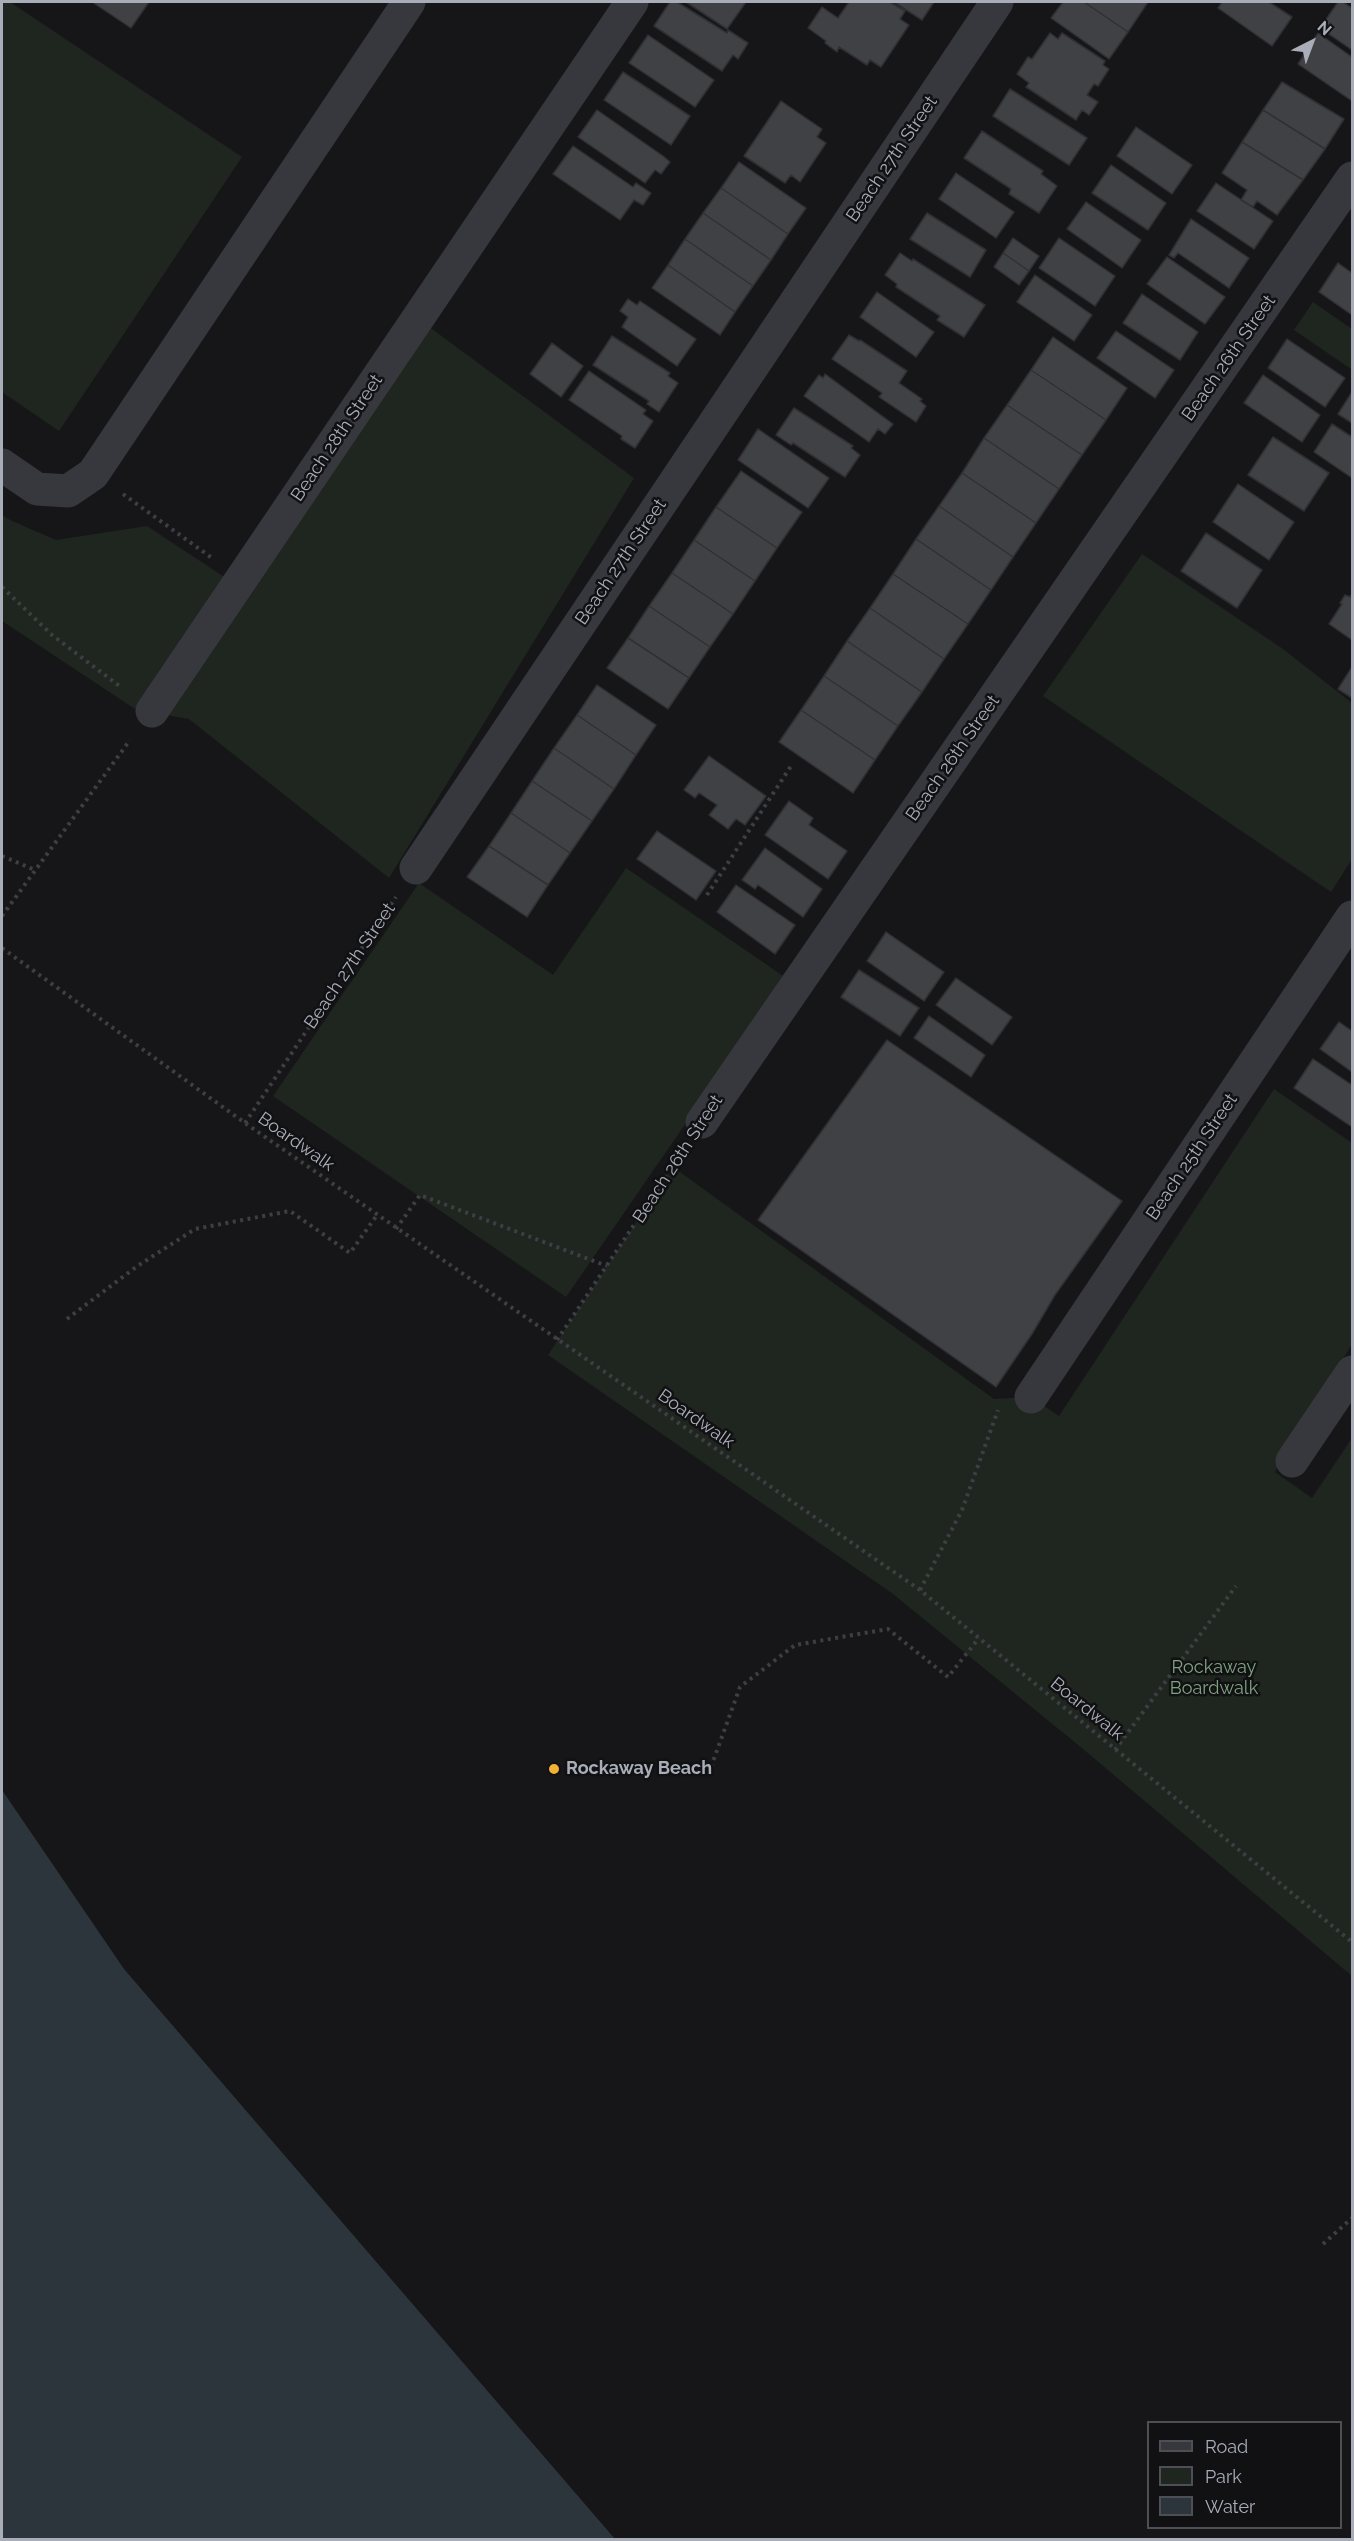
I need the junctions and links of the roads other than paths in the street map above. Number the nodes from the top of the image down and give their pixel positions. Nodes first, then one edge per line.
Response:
1 (409, 2) edge
2 (632, 2) edge
3 (997, 2) edge
4 (1353, 178) edge
5 (2, 465) edge
6 (152, 711) road end
7 (416, 868) road end
8 (1353, 917) edge
9 (702, 1122) road end
10 (1353, 1371) edge
11 (1016, 1399) road end
12 (1292, 1461) dead end

1 - 5 street
2 - 6 street, Beach 28th Street
3 - 7 street, Beach 27th Street
4 - 9 street, Beach 26th Street
8 - 11 street, Beach 25th Street
10 - 12 street

